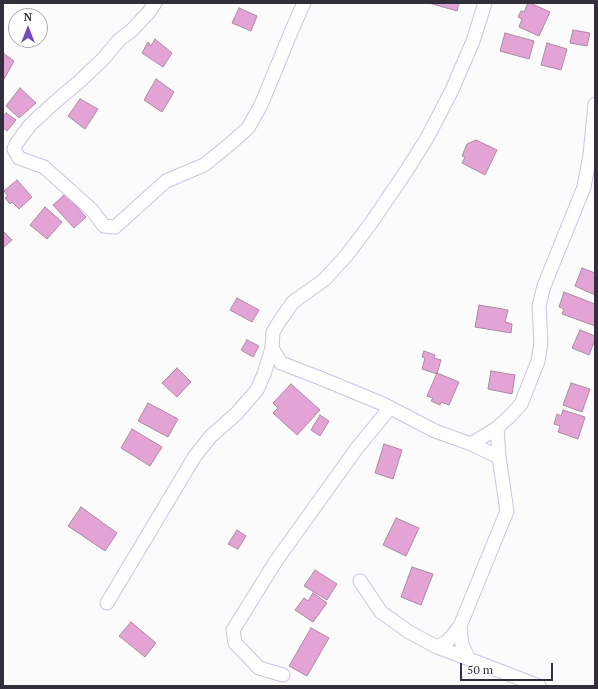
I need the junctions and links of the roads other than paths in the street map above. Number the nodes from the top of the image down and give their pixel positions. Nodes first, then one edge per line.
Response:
1 (156, 3) edge
2 (304, 3) edge
3 (485, 3) edge
4 (595, 104) edge
5 (272, 348) junction
6 (390, 408) junction
7 (497, 428) junction
8 (471, 444) junction
9 (499, 457) junction
10 (360, 581) dead end
11 (107, 603) dead end
12 (460, 626) junction
13 (437, 648) junction
14 (469, 659) junction
15 (283, 675) dead end
16 (539, 686) edge

1 - 2 street
3 - 5 street
4 - 7 street
5 - 6 street
5 - 11 street
6 - 8 street
6 - 15 street
7 - 8 street
7 - 9 street
8 - 9 street
9 - 12 street
10 - 13 street
12 - 13 street
12 - 14 street
13 - 14 street
14 - 16 street

